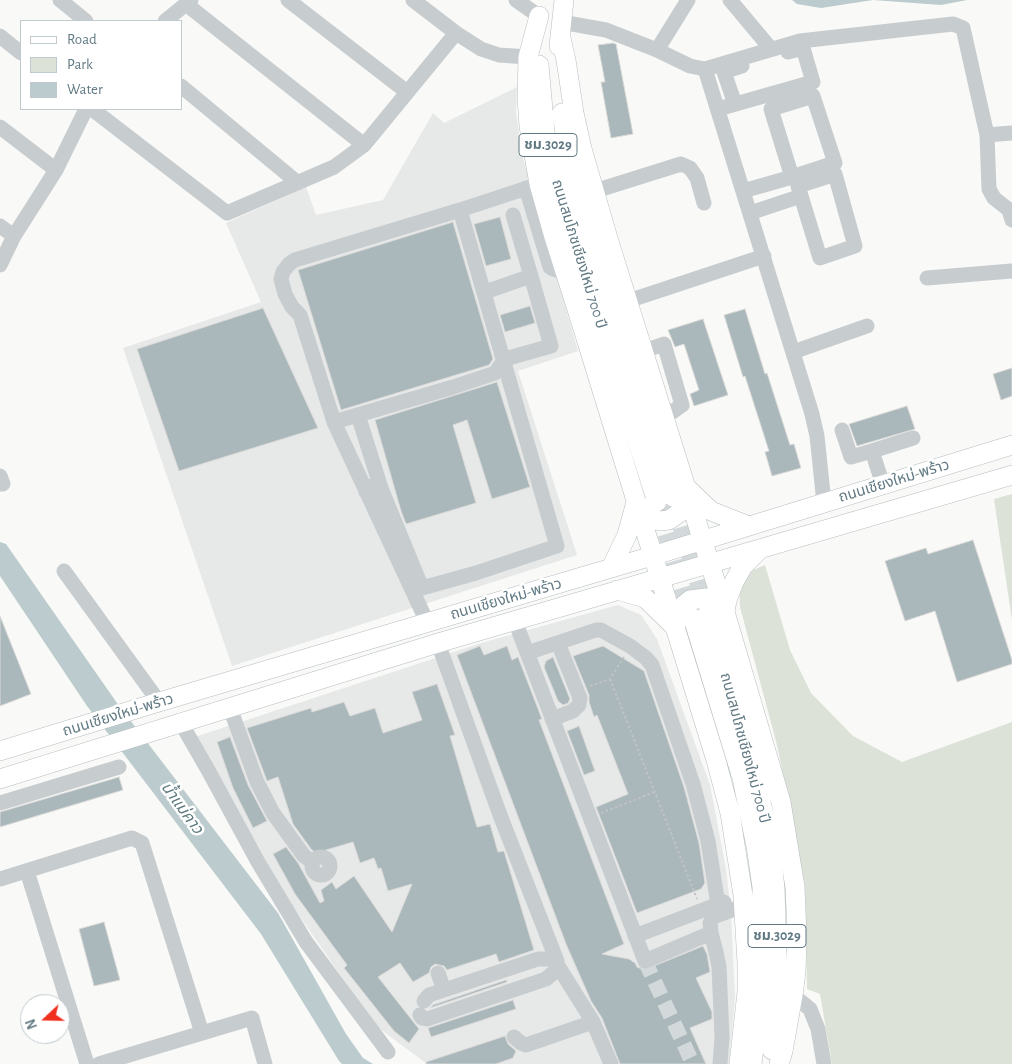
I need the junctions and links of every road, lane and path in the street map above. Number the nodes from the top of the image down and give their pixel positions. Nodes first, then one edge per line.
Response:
1 (60, 0) edge
2 (288, 0) edge
3 (412, 0) edge
4 (516, 0) edge
5 (564, 0) edge
6 (688, 0) edge
7 (730, 0) edge
8 (189, 2) edge
9 (539, 8) edge
10 (85, 20) edge
11 (166, 20) edge
12 (560, 28) junction
13 (456, 33) junction
14 (0, 36) edge
15 (771, 49) junction
16 (657, 50) junction
17 (20, 52) edge
18 (528, 57) junction
19 (705, 69) junction
20 (182, 87) edge
21 (407, 92) junction
22 (735, 104) junction
23 (718, 109) junction
24 (86, 110) edge
25 (93, 110) edge
26 (0, 126) edge
27 (1012, 133) edge
28 (987, 135) junction
29 (364, 145) junction
30 (56, 170) junction
31 (792, 177) junction
32 (298, 183) junction
33 (533, 186) junction
34 (595, 192) junction
35 (743, 192) junction
36 (801, 196) junction
37 (704, 204) dead end
38 (460, 210) junction
39 (750, 212) junction
40 (513, 215) dead end
41 (1012, 220) edge
42 (0, 226) edge
43 (14, 236) junction
44 (764, 256) junction
45 (0, 265) edge
46 (1012, 271) edge
47 (531, 276) junction
48 (927, 278) dead end
49 (484, 292) junction
50 (628, 301) junction
51 (867, 326) dead end
52 (793, 352) junction
53 (504, 359) junction
54 (358, 415) junction
55 (334, 422) junction
56 (842, 430) dead end
57 (913, 438) dead end
58 (1012, 445) edge
59 (872, 451) junction
60 (1012, 475) edge
61 (0, 476) edge
62 (0, 484) edge
63 (883, 484) junction
64 (373, 490) junction
65 (672, 495) junction
66 (636, 502) junction
67 (824, 503) junction
68 (749, 526) junction
69 (703, 540) junction
70 (758, 551) junction
71 (652, 556) junction
72 (711, 564) junction
73 (611, 568) junction
74 (64, 571) dead end
75 (660, 578) junction
76 (617, 590) junction
77 (709, 614) junction
78 (515, 621) junction
79 (427, 622) junction
80 (675, 628) junction
81 (438, 643) junction
82 (558, 643) junction
83 (630, 646) junction
84 (527, 653) junction
85 (610, 679) junction
86 (587, 687) dead end
87 (153, 704) junction
88 (230, 708) junction
89 (552, 719) junction
90 (181, 723) junction
91 (0, 751) edge
92 (119, 767) dead end
93 (1, 778) edge
94 (655, 792) junction
95 (5, 802) edge
96 (589, 818) junction
97 (313, 862) dead end
98 (27, 871) junction
99 (0, 879) edge
100 (743, 901) junction
101 (710, 915) junction
102 (640, 934) junction
103 (554, 964) junction
104 (438, 973) dead end
105 (444, 990) junction
106 (793, 995) junction
107 (593, 1022) junction
108 (202, 1033) junction
109 (514, 1037) dead end
110 (388, 1052) dead end
111 (87, 1064) edge
112 (99, 1064) edge
113 (265, 1064) edge
114 (610, 1064) edge
115 (720, 1064) edge
116 (739, 1064) edge
117 (752, 1064) edge
118 (769, 1064) edge
119 (779, 1064) edge
120 (824, 1064) edge

1 - 10 street
2 - 21 street
3 - 13 street
4 - 9 street
5 - 12 main road, ถนนสมโภชเชียงใหม่ 700 ปี / ชม.3029
6 - 16 street
7 - 15 street
8 - 11 street
8 - 29 street
9 - 18 main road
9 - 65 main road, ถนนสมโภชเชียงใหม่ 700 ปี / ชม.3029
12 - 16 street
12 - 34 main road
12 - 65 main road, ถนนสมโภชเชียงใหม่ 700 ปี / ชม.3029
13 - 18 street
13 - 21 street
14 - 17 street
15 - 19 street
15 - 28 street
16 - 19 street
18 - 33 main road
19 - 23 street
20 - 32 street
21 - 29 street
22 - 22 street
22 - 23 street
23 - 35 street
24 - 30 street
25 - 32 street
26 - 30 street
27 - 28 street
28 - 41 street
29 - 32 street
30 - 43 street
31 - 31 street
31 - 35 street
33 - 38 street
33 - 66 main road
34 - 37 street
34 - 50 main road
35 - 39 street
36 - 36 street
36 - 39 street
38 - 49 street
38 - 55 street
39 - 44 street
40 - 47 street
42 - 43 street
43 - 45 street
44 - 50 street
44 - 52 street
46 - 48 street
47 - 49 street
47 - 53 street
49 - 53 street
50 - 65 main road
51 - 52 street
52 - 67 street
53 - 54 street
53 - 64 street
54 - 55 street
54 - 64 street
55 - 64 street
56 - 59 street
57 - 59 street
58 - 63 main road, ถนนเชียงใหม่-พร้าว
59 - 63 street
60 - 70 main road, ถนนเชียงใหม่-พร้าว
61 - 62 street
63 - 67 main road, ถนนเชียงใหม่-พร้าว
64 - 79 street
65 - 66 main road
65 - 68 main road
65 - 69 main road
66 - 71 main road
66 - 73 main road
67 - 68 main road, ถนนเชียงใหม่-พร้าว
68 - 69 main road, ถนนเชียงใหม่-พร้าว
69 - 71 main road, ถนนเชียงใหม่-พร้าว
69 - 72 main road
70 - 72 main road, ถนนเชียงใหม่-พร้าว
70 - 77 main road
71 - 73 main road, ถนนเชียงใหม่-พร้าว
71 - 75 main road
72 - 75 main road, ถนนเชียงใหม่-พร้าว
72 - 77 main road
73 - 79 main road, ถนนเชียงใหม่-พร้าว
74 - 87 street
75 - 76 main road, ถนนเชียงใหม่-พร้าว
75 - 80 main road
76 - 78 main road, ถนนเชียงใหม่-พร้าว
76 - 80 main road
77 - 80 main road
77 - 106 main road
77 - 117 main road, ถนนสมโภชเชียงใหม่ 700 ปี / ชม.3029
77 - 118 main road, ถนนสมโภชเชียงใหม่ 700 ปี / ชม.3029
78 - 81 main road, ถนนเชียงใหม่-พร้าว
78 - 84 street
79 - 87 main road, ถนนเชียงใหม่-พร้าว
80 - 100 main road
81 - 88 main road, ถนนเชียงใหม่-พร้าว
81 - 103 street
82 - 83 street
82 - 84 street
82 - 89 street
83 - 85 path
83 - 101 street
84 - 89 street
85 - 86 path
85 - 94 path
87 - 91 main road, ถนนเชียงใหม่-พร้าว
88 - 90 main road, ถนนเชียงใหม่-พร้าว
88 - 97 street
89 - 96 street
90 - 93 main road, ถนนเชียงใหม่-พร้าว
90 - 110 street
92 - 95 street
93 - 95 street
94 - 96 path
94 - 101 path
96 - 102 street
98 - 99 street
98 - 108 street
98 - 111 street
100 - 101 street
100 - 116 main road
101 - 102 street
101 - 102 street
101 - 115 street
103 - 105 street
103 - 105 street
103 - 107 street
104 - 105 street
106 - 119 main road
106 - 120 street
107 - 109 street
107 - 114 street
108 - 112 street
108 - 113 street

